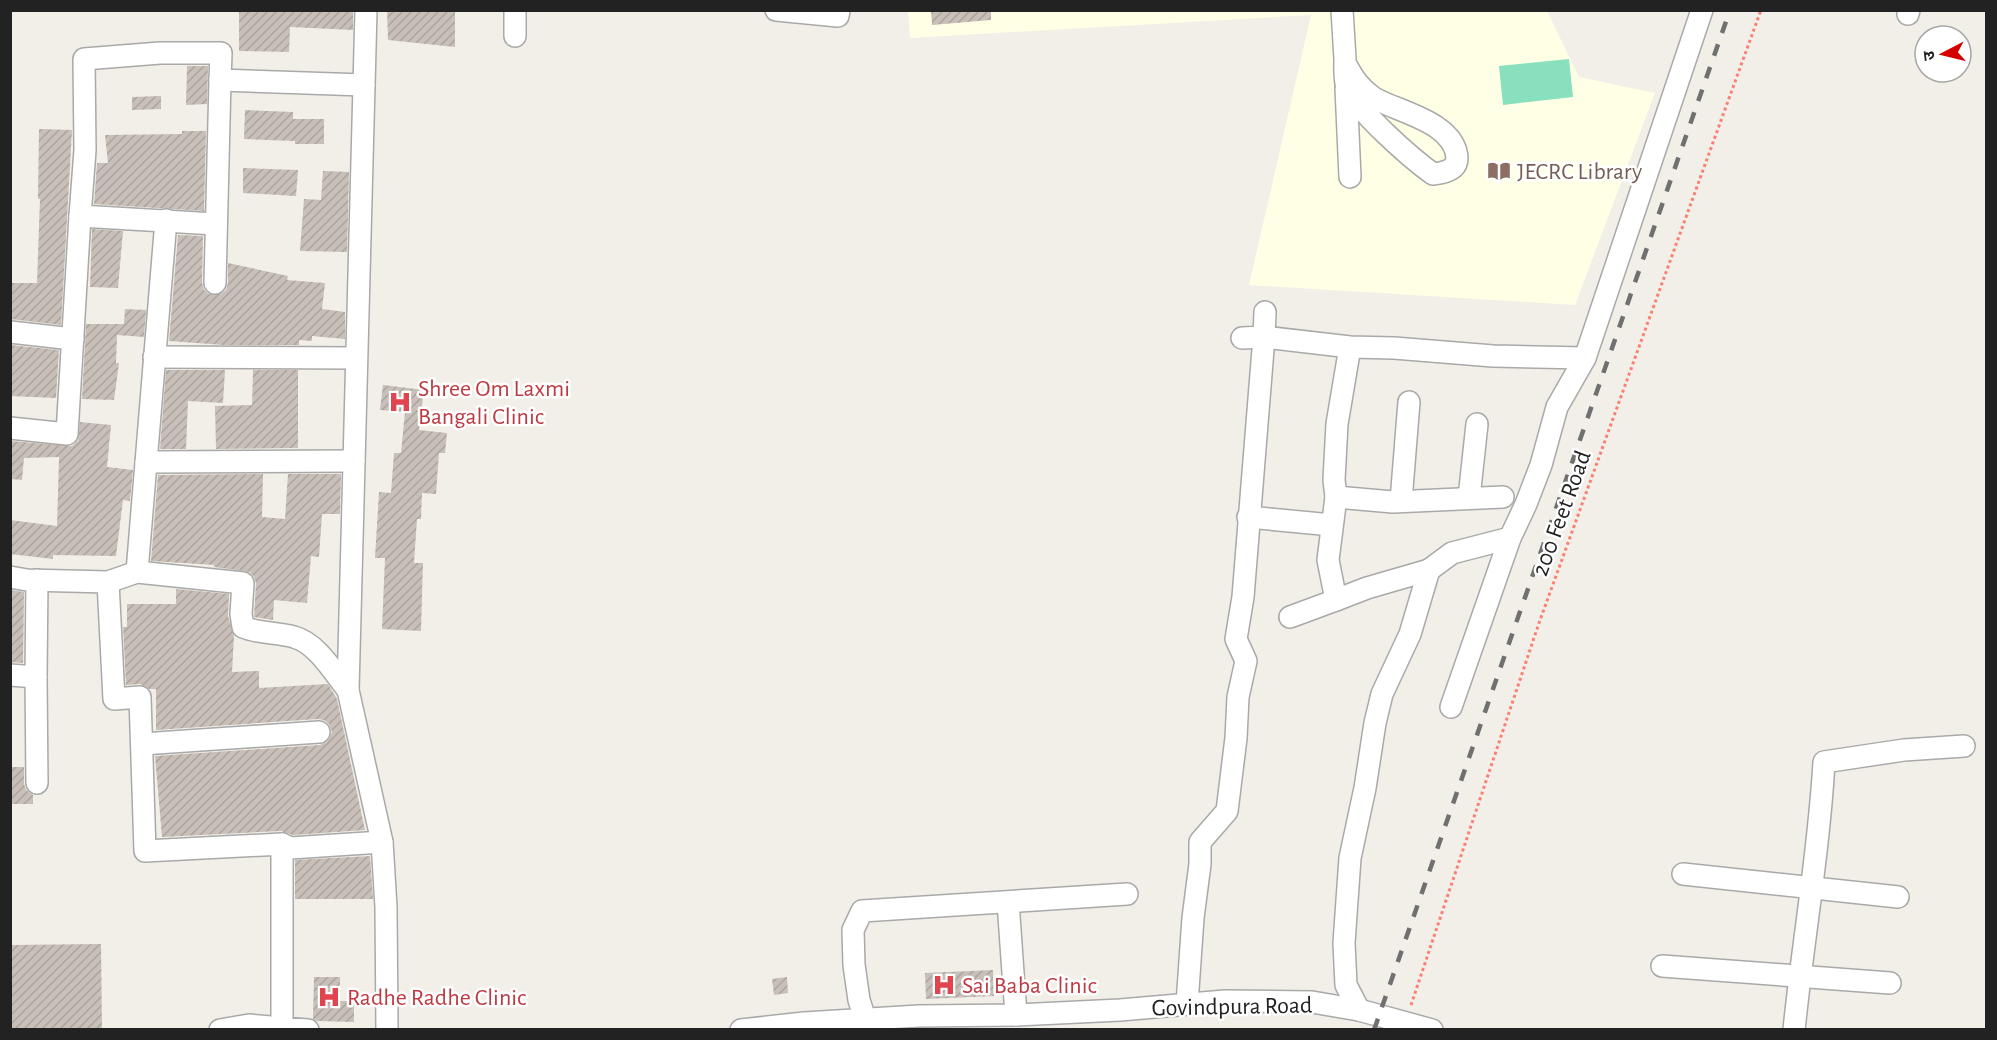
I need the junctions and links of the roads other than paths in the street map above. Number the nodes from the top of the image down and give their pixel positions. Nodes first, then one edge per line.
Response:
1 (366, 10) edge
2 (515, 10) edge
3 (776, 10) edge
4 (838, 10) edge
5 (1342, 10) edge
6 (1702, 10) edge
7 (515, 36) dead end
8 (1345, 63) junction
9 (220, 80) junction
10 (364, 85) junction
11 (1346, 85) junction
12 (1350, 177) dead end
13 (80, 216) junction
14 (166, 220) junction
15 (215, 224) junction
16 (215, 283) dead end
17 (1265, 312) dead end
18 (10, 332) edge
19 (1264, 337) junction
20 (1242, 338) dead end
21 (73, 339) junction
22 (1350, 347) junction
23 (154, 357) junction
24 (356, 358) junction
25 (1585, 358) junction
26 (1409, 402) dead end
27 (1477, 424) dead end
28 (10, 428) edge
29 (354, 460) junction
30 (146, 462) junction
31 (1336, 497) junction
32 (1503, 497) dead end
33 (1469, 498) junction
34 (1401, 501) junction
35 (1248, 517) junction
36 (1332, 525) junction
37 (1510, 538) junction
38 (1429, 570) junction
39 (137, 572) junction
40 (10, 576) edge
41 (37, 580) junction
42 (108, 582) junction
43 (1336, 600) junction
44 (1290, 617) dead end
45 (10, 675) edge
46 (36, 677) junction
47 (348, 690) junction
48 (1451, 707) dead end
49 (319, 732) dead end
50 (142, 744) junction
51 (1964, 746) dead end
52 (37, 783) dead end
53 (382, 842) junction
54 (282, 844) junction
55 (1683, 874) dead end
56 (1810, 888) junction
57 (1127, 894) dead end
58 (1898, 897) dead end
59 (1008, 902) junction
60 (1662, 966) dead end
61 (1799, 975) junction
62 (1890, 983) dead end
63 (1187, 1004) junction
64 (1359, 1010) junction
65 (1016, 1015) junction
66 (1131, 1019) edge
67 (865, 1024) edge
68 (282, 1028) junction
69 (220, 1029) edge
70 (308, 1029) edge
71 (387, 1029) edge
72 (742, 1029) edge
73 (1432, 1029) edge
74 (1794, 1029) edge

1 - 10 street
2 - 7 street
3 - 4 street
5 - 8 street
6 - 25 street
8 - 11 street
8 - 11 street
9 - 10 street
9 - 13 street
9 - 15 street
10 - 24 street
11 - 12 street
13 - 14 street
13 - 21 street
14 - 15 street
14 - 23 street
15 - 16 street
17 - 19 street
18 - 21 street
19 - 20 street
19 - 22 street
19 - 35 street
21 - 28 street
22 - 25 street
22 - 31 street
23 - 24 street
23 - 30 street
24 - 29 street
25 - 37 street
26 - 34 street
27 - 33 street
29 - 30 street
29 - 47 street
30 - 39 street
31 - 34 street
31 - 36 street
32 - 33 street
33 - 34 street
35 - 36 street
35 - 63 street
36 - 43 street
37 - 38 street
37 - 48 street
38 - 43 street
38 - 64 street
39 - 42 street
39 - 47 street
40 - 41 street
41 - 42 street
41 - 46 street
42 - 50 street
43 - 44 street
45 - 46 street
46 - 52 street
47 - 53 street
49 - 50 street
50 - 54 street
51 - 56 street
53 - 54 street
53 - 71 street
54 - 68 street
55 - 56 street
56 - 58 street
56 - 61 street
57 - 59 street
59 - 65 street
59 - 67 street
60 - 61 street
61 - 62 street
61 - 74 street
63 - 64 street, Govindpura Road
63 - 66 street, Govindpura Road
64 - 73 street, Govindpura Road
65 - 66 street, Govindpura Road
65 - 67 street, Govindpura Road
67 - 72 street, Govindpura Road
68 - 69 street
68 - 70 street

